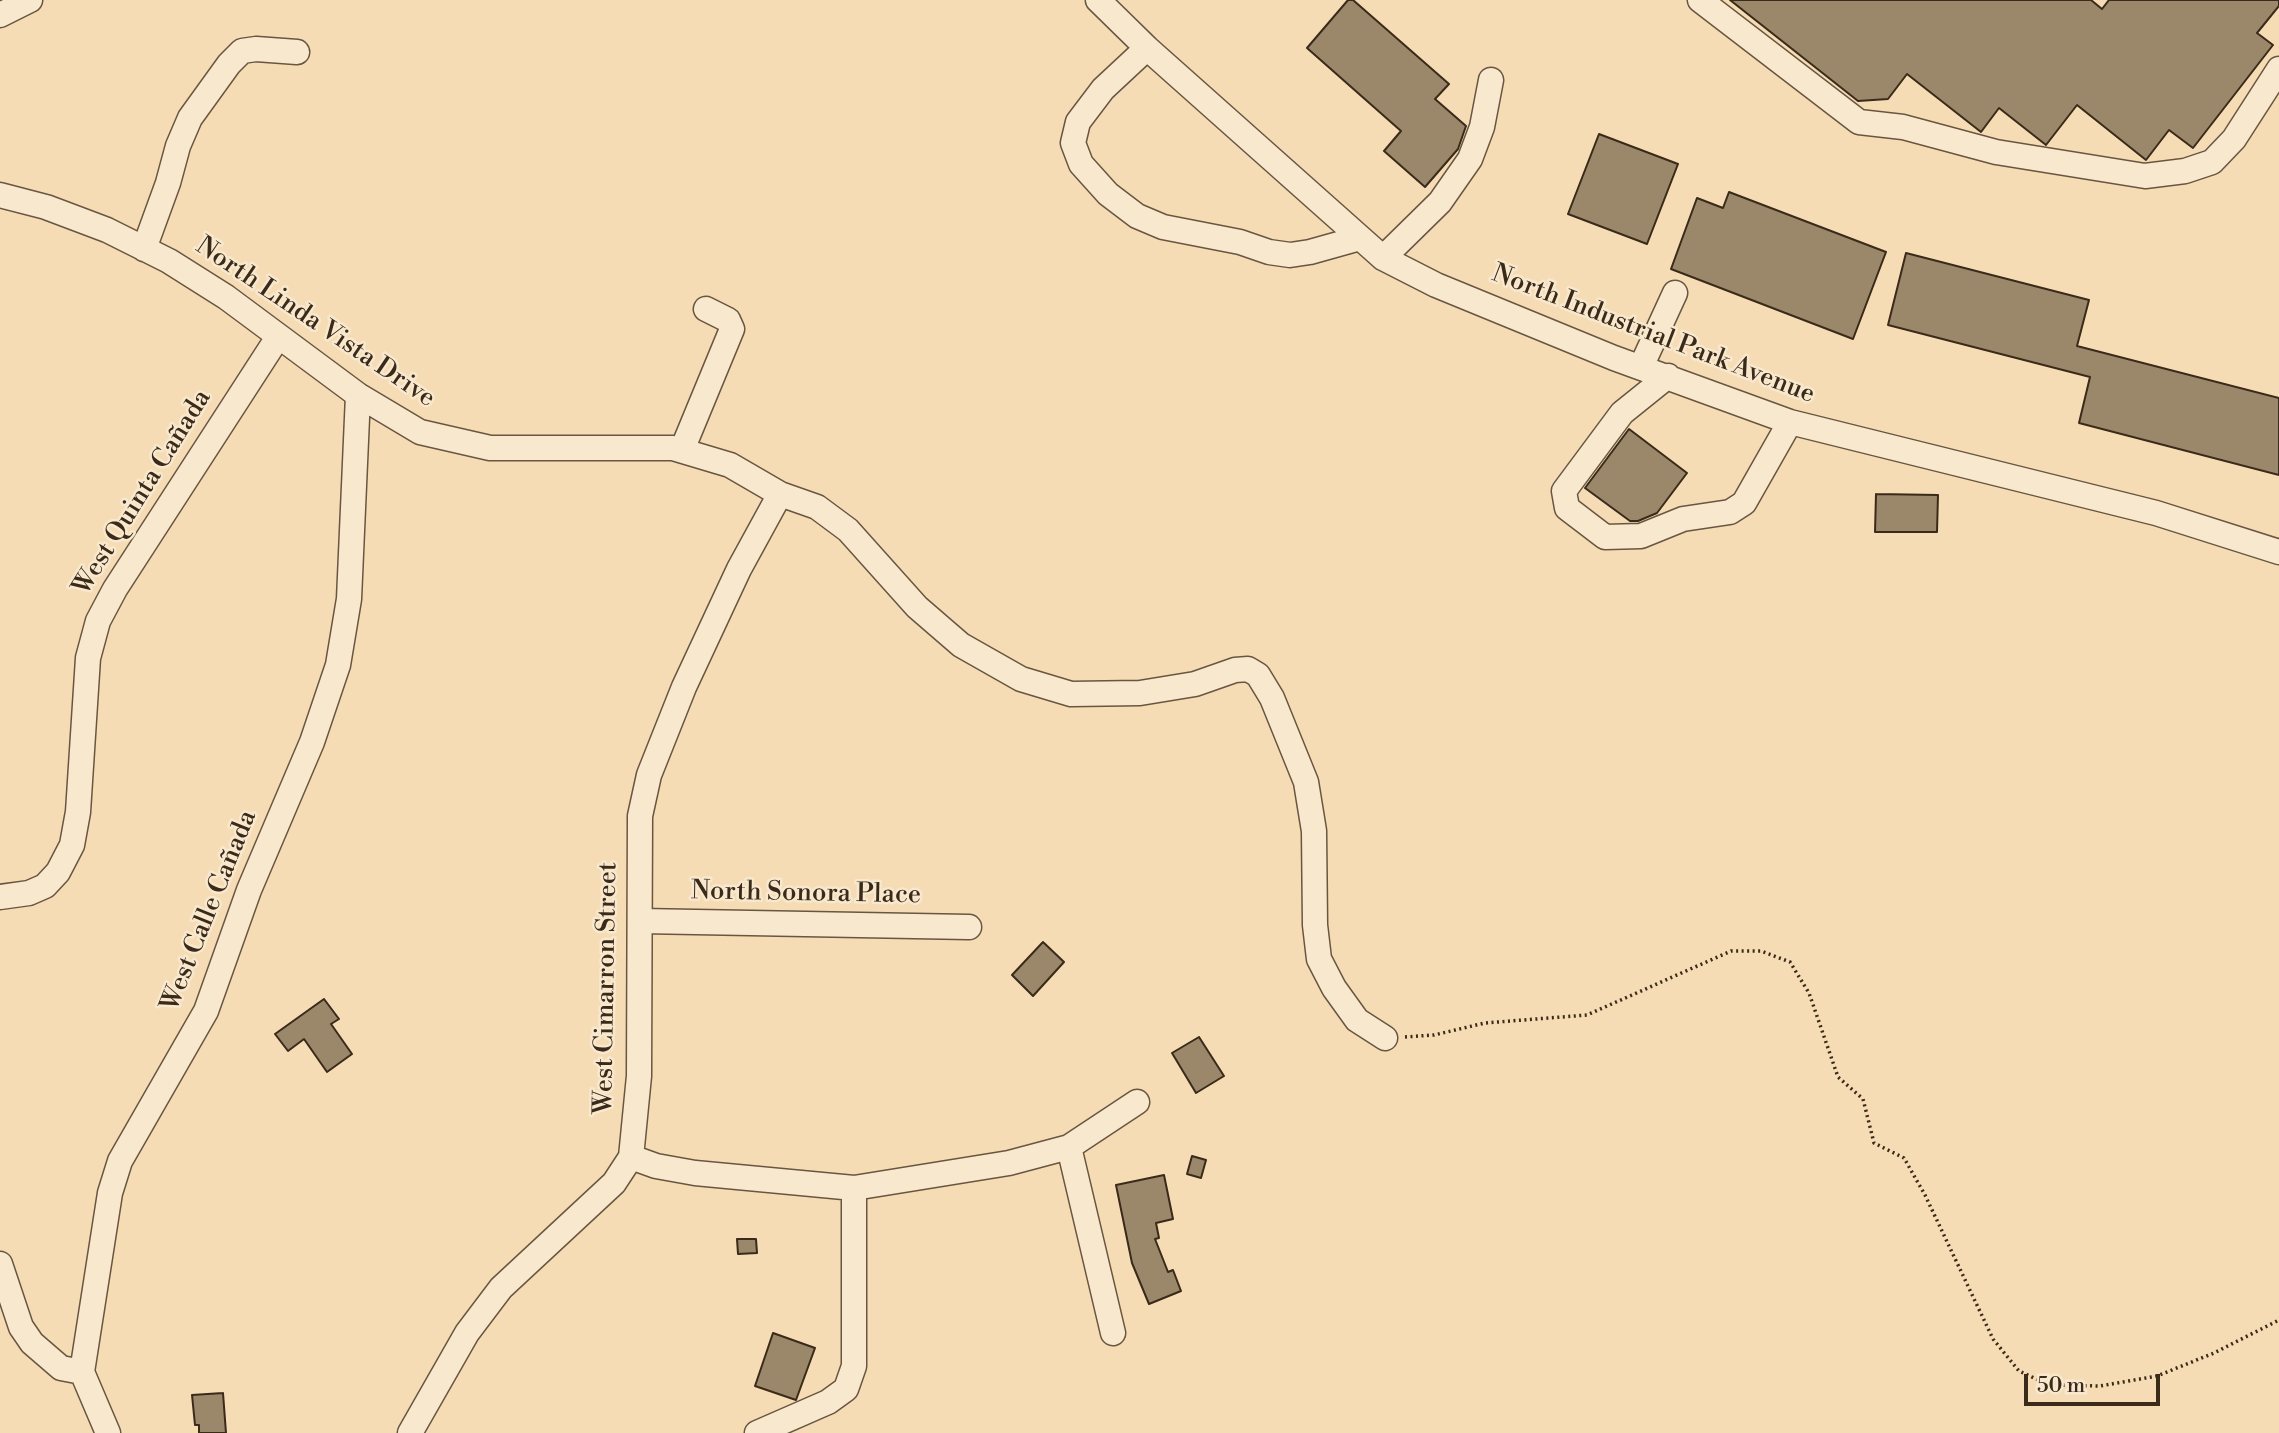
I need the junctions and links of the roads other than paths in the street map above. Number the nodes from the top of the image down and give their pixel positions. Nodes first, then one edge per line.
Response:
1 (30, 0) edge
2 (1098, 0) edge
3 (1700, 0) edge
4 (0, 15) edge
5 (1147, 48) junction
6 (297, 52) dead end
7 (2279, 69) edge
8 (1491, 80) dead end
9 (0, 195) edge
10 (1360, 238) junction
11 (144, 249) junction
12 (1383, 258) junction
13 (1675, 293) dead end
14 (706, 309) dead end
15 (278, 337) junction
16 (1641, 367) junction
17 (1668, 376) junction
18 (358, 395) junction
19 (1790, 422) junction
20 (682, 450) junction
21 (780, 494) junction
22 (2279, 552) edge
23 (0, 897) edge
24 (641, 921) junction
25 (969, 927) dead end
26 (1385, 1038) road end
27 (1137, 1102) dead end
28 (1069, 1147) junction
29 (631, 1157) junction
30 (854, 1188) junction
31 (0, 1264) edge
32 (1114, 1333) dead end
33 (82, 1372) junction
34 (108, 1433) edge
35 (410, 1433) edge
36 (757, 1433) edge

1 - 4 street
2 - 5 street, North Industrial Park Avenue
3 - 7 street
5 - 10 street, North Industrial Park Avenue
5 - 10 street
6 - 11 street
8 - 12 street
9 - 11 street, North Linda Vista Drive
10 - 12 street, North Industrial Park Avenue
11 - 15 street, North Linda Vista Drive
12 - 16 street, North Industrial Park Avenue
13 - 16 street
14 - 20 street
15 - 18 street, North Linda Vista Drive
15 - 23 street, West Quinta Cañada
16 - 17 street, North Industrial Park Avenue
17 - 19 street, North Industrial Park Avenue
17 - 19 street
18 - 20 street, North Linda Vista Drive
18 - 33 street, West Calle Cañada
19 - 22 street, North Industrial Park Avenue
20 - 21 street, North Linda Vista Drive
21 - 24 street, West Cimarron Street
21 - 26 street, North Linda Vista Drive
24 - 25 street, North Sonora Place
24 - 29 street, West Cimarron Street
27 - 28 street
28 - 30 street
28 - 32 street
29 - 30 street
29 - 35 street, West Cimarron Street
30 - 36 street
31 - 33 street
33 - 34 street

